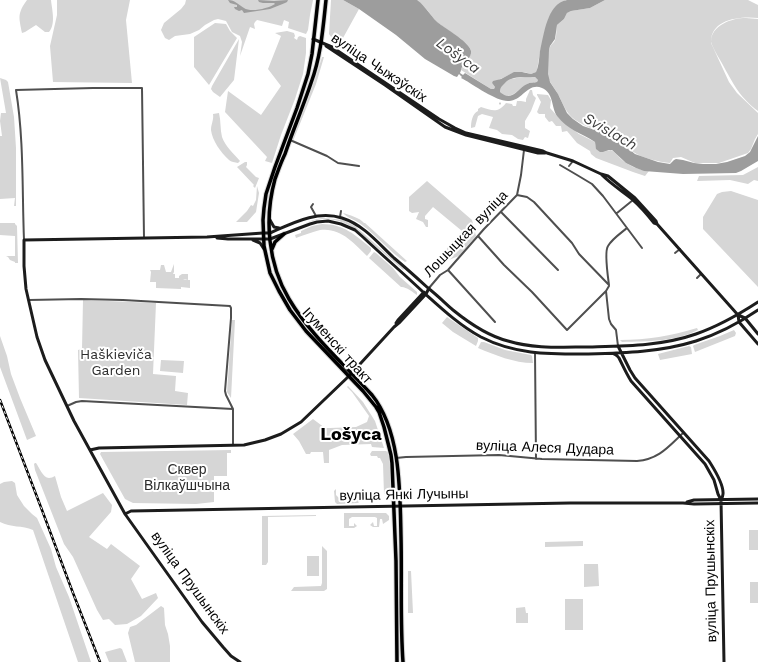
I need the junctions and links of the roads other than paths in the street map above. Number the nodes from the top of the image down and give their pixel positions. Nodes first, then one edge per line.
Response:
1 (318, 0) edge
2 (326, 0) edge
3 (313, 39) junction
4 (321, 42) junction
5 (286, 137) junction
6 (290, 139) junction
7 (525, 148) junction
8 (572, 161) junction
9 (560, 165) dead end
10 (359, 166) dead end
11 (570, 166) dead end
12 (517, 195) junction
13 (634, 199) junction
14 (313, 204) dead end
15 (341, 211) dead end
16 (501, 212) junction
17 (617, 213) junction
18 (316, 216) junction
19 (340, 218) junction
20 (270, 220) junction
21 (281, 228) junction
22 (627, 228) junction
23 (264, 233) junction
24 (270, 233) junction
25 (284, 234) junction
26 (478, 236) junction
27 (207, 237) junction
28 (144, 238) junction
29 (250, 239) junction
30 (264, 239) junction
31 (270, 239) junction
32 (24, 240) junction
33 (642, 248) dead end
34 (680, 249) junction
35 (265, 251) junction
36 (271, 252) junction
37 (675, 253) dead end
38 (448, 270) junction
39 (558, 270) dead end
40 (702, 274) junction
41 (697, 278) dead end
42 (609, 286) junction
43 (429, 288) junction
44 (606, 291) junction
45 (425, 293) junction
46 (28, 300) junction
47 (758, 302) edge
48 (758, 310) edge
49 (738, 315) junction
50 (745, 318) junction
51 (495, 322) dead end
52 (739, 322) junction
53 (758, 334) edge
54 (758, 344) edge
55 (618, 346) junction
56 (535, 353) junction
57 (622, 353) junction
58 (610, 354) junction
59 (350, 375) junction
60 (67, 407) junction
61 (233, 409) junction
62 (682, 434) junction
63 (233, 445) junction
64 (90, 450) junction
65 (396, 458) junction
66 (536, 459) junction
67 (758, 500) edge
68 (721, 502) junction
69 (758, 503) edge
70 (394, 506) junction
71 (400, 506) junction
72 (126, 514) junction
73 (240, 662) edge
74 (397, 662) edge
75 (403, 662) edge
76 (724, 662) edge

1 - 3 main road, Ігуменскі тракт
2 - 4 main road, Ігуменскі тракт
3 - 4 street, вуліца Чыжэўскіх
3 - 5 main road, Ігуменскі тракт
4 - 6 main road, Ігуменскі тракт
4 - 7 street, вуліца Чыжэўскіх
5 - 6 street
5 - 23 main road, Ігуменскі тракт
6 - 10 street
6 - 20 main road, Ігуменскі тракт
7 - 8 street, вуліца Чыжэўскіх
7 - 12 street, Лошыцкая вуліца
8 - 11 street
8 - 13 street, вуліца Чыжэўскіх
9 - 17 street
12 - 16 street, Лошыцкая вуліца
12 - 42 street
13 - 17 street
13 - 34 street, вуліца Чыжэўскіх
14 - 18 street
15 - 19 street
16 - 26 street, Лошыцкая вуліца
16 - 39 street
17 - 22 street
18 - 19 street
18 - 21 street
19 - 43 street
20 - 21 street
20 - 24 main road, Ігуменскі тракт
21 - 24 street
22 - 33 street
22 - 42 street
23 - 24 street
23 - 27 street
23 - 30 main road, Ігуменскі тракт
24 - 31 main road, Ігуменскі тракт
25 - 31 street
25 - 36 main road
25 - 45 street
26 - 38 street, Лошыцкая вуліца
26 - 44 street
27 - 28 street
27 - 29 street
28 - 32 street
28 - 32 street
29 - 30 street
29 - 35 street
30 - 31 street
30 - 35 main road, Ігуменскі тракт
31 - 36 main road, Ігуменскі тракт
32 - 46 street, вуліца Прушынскіх
34 - 37 street
34 - 40 street, вуліца Чыжэўскіх
35 - 59 main road, Ігуменскі тракт
36 - 59 main road, Ігуменскі тракт
38 - 43 street, Лошыцкая вуліца
38 - 51 street
40 - 41 street
40 - 49 street, вуліца Чыжэўскіх
42 - 44 street
43 - 45 street
43 - 55 street
44 - 55 street
45 - 56 street
45 - 59 street
46 - 60 street, вуліца Прушынскіх
46 - 61 street
47 - 49 street
48 - 50 street
49 - 50 street
49 - 52 street
49 - 55 street
50 - 52 street
50 - 53 street
52 - 54 street
52 - 57 street
55 - 57 street
56 - 58 street
56 - 66 street
57 - 58 street
57 - 62 street
58 - 62 street
59 - 63 street
59 - 65 main road, Ігуменскі тракт
59 - 70 main road, Ігуменскі тракт
60 - 61 street
60 - 64 street, вуліца Прушынскіх
61 - 63 street
62 - 66 street, вуліца Алеся Дудара
62 - 68 street, вуліца Прушынскіх
63 - 64 street
64 - 72 street, вуліца Прушынскіх
65 - 66 street, вуліца Алеся Дудара
65 - 71 main road, Ігуменскі тракт
67 - 68 street, вуліца Янкі Лучыны
68 - 69 street, вуліца Янкі Лучыны
68 - 71 street, вуліца Янкі Лучыны
68 - 76 street, вуліца Прушынскіх
70 - 71 street, вуліца Янкі Лучыны
70 - 72 street, вуліца Янкі Лучыны
70 - 74 main road, Ігуменскі тракт
71 - 75 main road, Ігуменскі тракт
72 - 73 street, вуліца Прушынскіх

